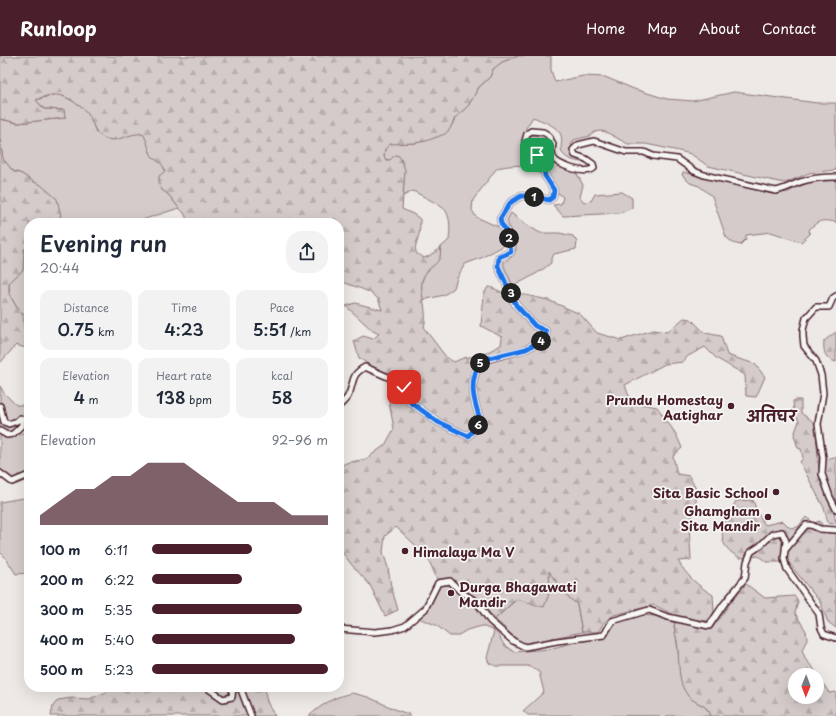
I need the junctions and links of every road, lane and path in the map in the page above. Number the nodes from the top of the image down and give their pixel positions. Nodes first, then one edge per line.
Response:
1 (836, 177) edge
2 (836, 296) edge
3 (344, 401) edge
4 (0, 406) edge
5 (0, 431) edge
6 (0, 473) edge
7 (24, 477) edge
8 (836, 510) edge
9 (836, 530) edge
10 (786, 549) junction
11 (344, 629) edge
12 (836, 638) edge
13 (213, 692) edge
14 (232, 692) edge
15 (242, 692) edge
16 (251, 716) edge

1 - 3 street
2 - 8 street
4 - 5 street
6 - 7 street
9 - 10 street
10 - 11 street
10 - 12 street
13 - 14 street
15 - 16 street

